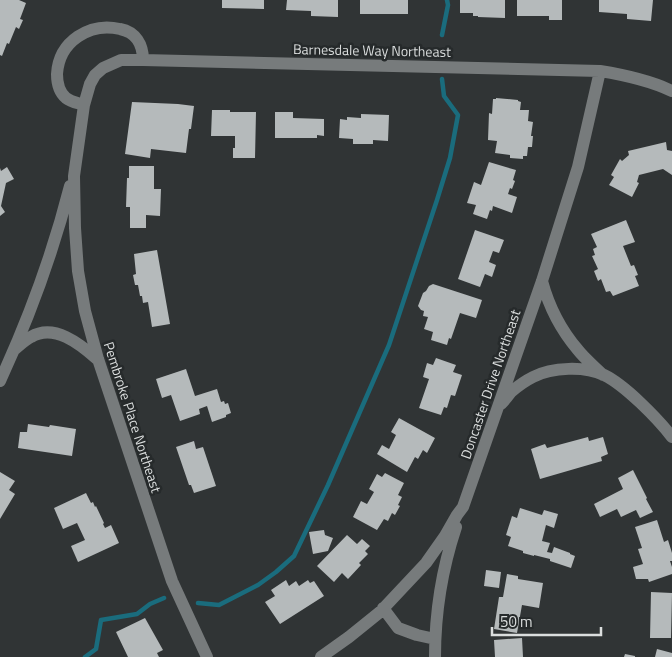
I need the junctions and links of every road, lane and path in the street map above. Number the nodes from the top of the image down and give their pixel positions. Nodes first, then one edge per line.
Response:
1 (143, 60) junction
2 (600, 71) junction
3 (672, 91) edge
4 (84, 104) junction
5 (74, 176) junction
6 (542, 281) junction
7 (15, 349) junction
8 (98, 359) junction
9 (603, 375) junction
10 (0, 381) edge
11 (498, 406) junction
12 (672, 437) edge
13 (463, 507) junction
14 (383, 608) junction
15 (435, 639) junction
16 (207, 657) edge
17 (321, 657) edge
18 (435, 657) edge

1 - 2 street, Barnesdale Way Northeast
1 - 4 street, Barnesdale Way Northeast
1 - 4 street
2 - 3 street, Barnesdale Way Northeast
2 - 6 street, Doncaster Drive Northeast
4 - 5 street, Barnesdale Way Northeast
5 - 7 street
5 - 8 street, Pembroke Place Northeast
6 - 9 street
6 - 11 street, Doncaster Drive Northeast
7 - 8 street
7 - 10 street
8 - 16 street, Pembroke Place Northeast
9 - 11 street
9 - 12 street
11 - 13 street, Doncaster Drive Northeast
13 - 14 street, Doncaster Drive Northeast
13 - 15 street
14 - 15 street
14 - 17 street, Doncaster Drive Northeast
15 - 18 street

